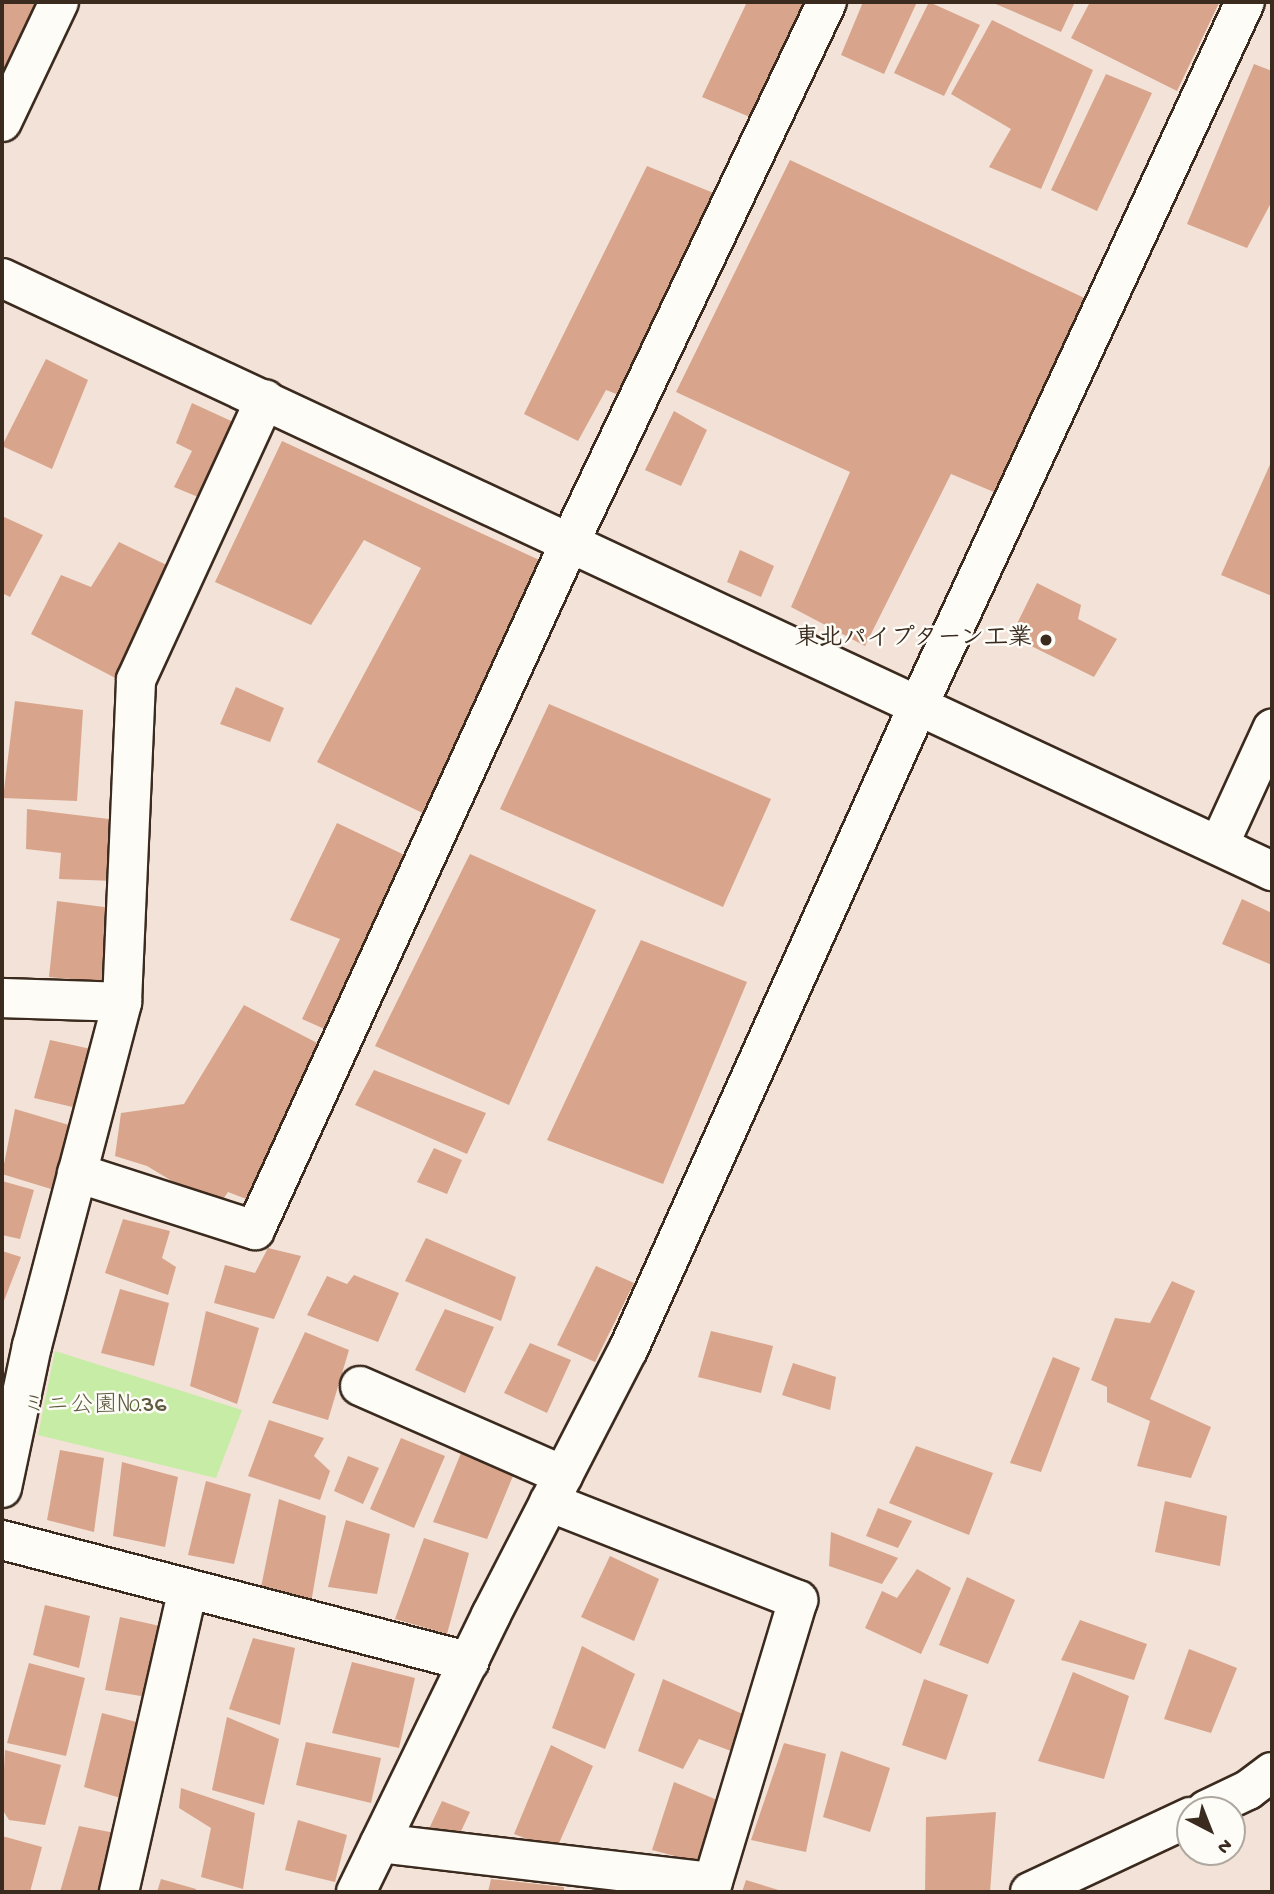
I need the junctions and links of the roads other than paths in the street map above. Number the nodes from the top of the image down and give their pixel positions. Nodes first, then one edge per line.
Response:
1 (59, 2) edge
2 (827, 2) edge
3 (1245, 2) edge
4 (2, 122) edge
5 (2, 278) edge
6 (265, 399) junction
7 (570, 542) junction
8 (918, 706) junction
9 (1272, 729) edge
10 (1219, 845) junction
11 (1272, 871) edge
12 (2, 998) edge
13 (121, 1002) junction
14 (76, 1173) junction
15 (17, 1342) edge
16 (360, 1386) dead end
17 (2, 1488) edge
18 (556, 1489) junction
19 (2, 1540) edge
20 (188, 1589) junction
21 (469, 1662) junction
22 (1272, 1772) edge
23 (1235, 1796) edge
24 (1176, 1824) edge
25 (380, 1843) junction
26 (711, 1887) edge
27 (119, 1892) edge
28 (356, 1892) edge
29 (1030, 1892) edge

1 - 4 street
2 - 7 street
3 - 8 street
5 - 6 street
6 - 7 street
6 - 13 street
7 - 8 street
7 - 14 street
8 - 10 street
8 - 18 street
9 - 10 street
10 - 11 street
12 - 13 street
13 - 14 street
14 - 15 street
15 - 17 street
16 - 18 street
18 - 21 street
18 - 26 street
19 - 20 street
20 - 21 street
20 - 27 street
21 - 25 street
22 - 23 street
24 - 29 street
25 - 26 street
25 - 28 street

